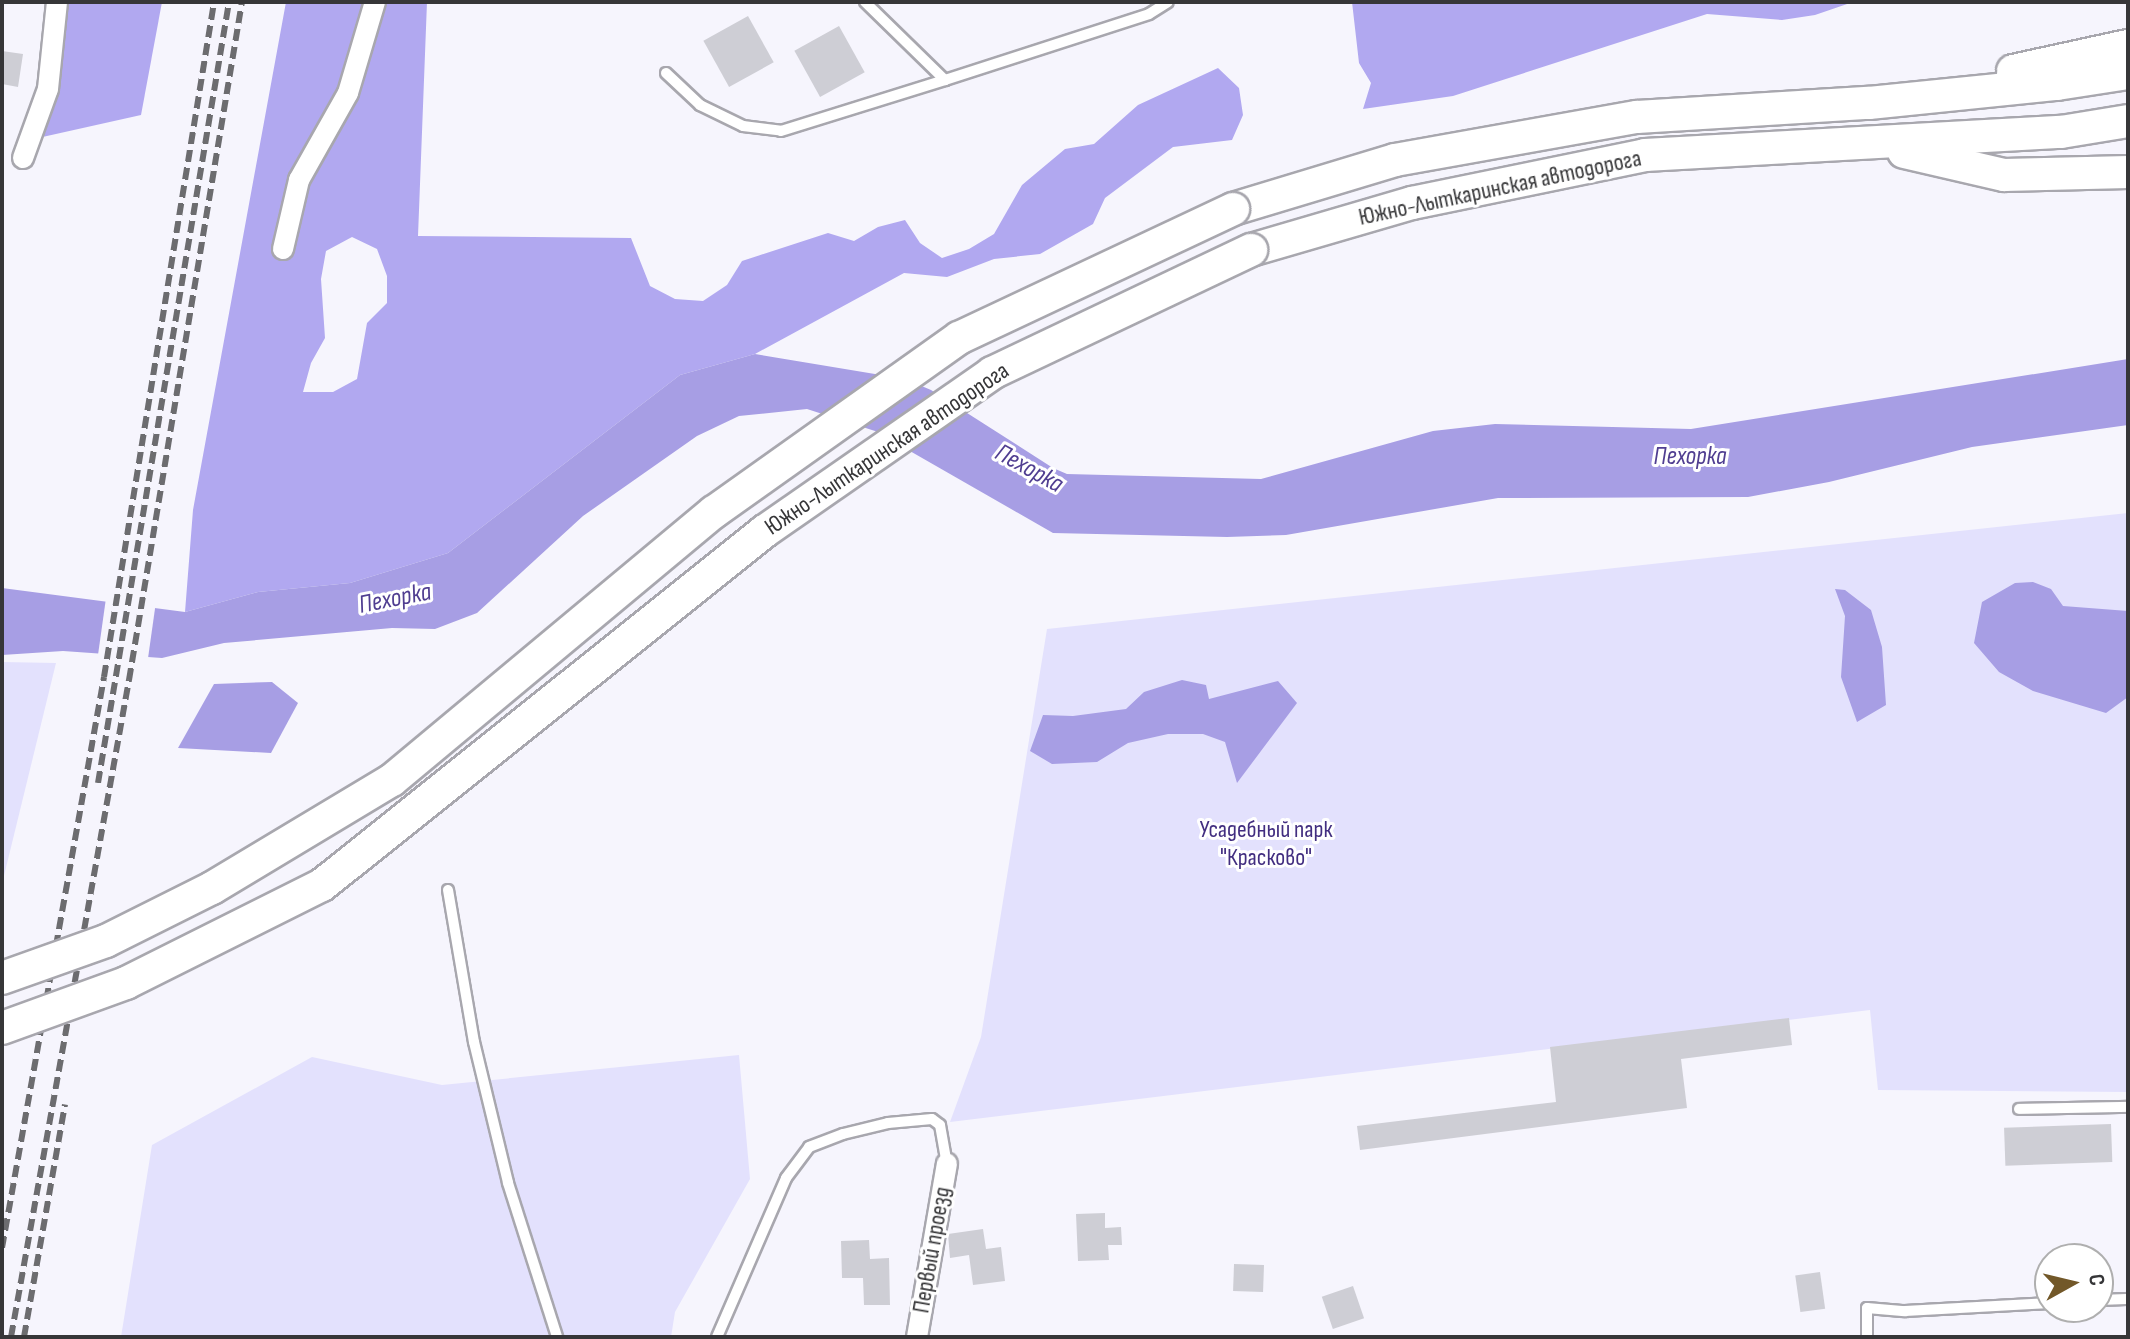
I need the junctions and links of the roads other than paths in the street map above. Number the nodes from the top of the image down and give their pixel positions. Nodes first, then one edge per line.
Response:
1 (57, 2) edge
2 (375, 2) edge
3 (865, 2) edge
4 (1168, 2) edge
5 (2128, 46) edge
6 (666, 73) dead end
7 (2128, 73) edge
8 (945, 80) junction
9 (1869, 103) junction
10 (2128, 121) edge
11 (1869, 143) junction
12 (23, 158) dead end
13 (2128, 172) edge
14 (283, 249) dead end
15 (448, 890) dead end
16 (2, 978) edge
17 (2, 1028) edge
18 (2128, 1107) edge
19 (2019, 1109) dead end
20 (947, 1164) joint
21 (2034, 1304) edge
22 (557, 1337) edge
23 (717, 1337) edge
24 (917, 1337) edge
25 (1867, 1337) edge

1 - 12 street
2 - 14 street
3 - 8 lane
4 - 8 lane
5 - 9 main road
6 - 8 lane
7 - 9 main road, Южно-Лыткаринская автодорога
9 - 16 main road, Южно-Лыткаринская автодорога, bridge
10 - 11 main road, Южно-Лыткаринская автодорога
11 - 13 main road
11 - 17 main road, Южно-Лыткаринская автодорога, bridge
15 - 22 lane
18 - 19 lane
20 - 23 lane
20 - 24 street, Первый проезд
21 - 25 lane

